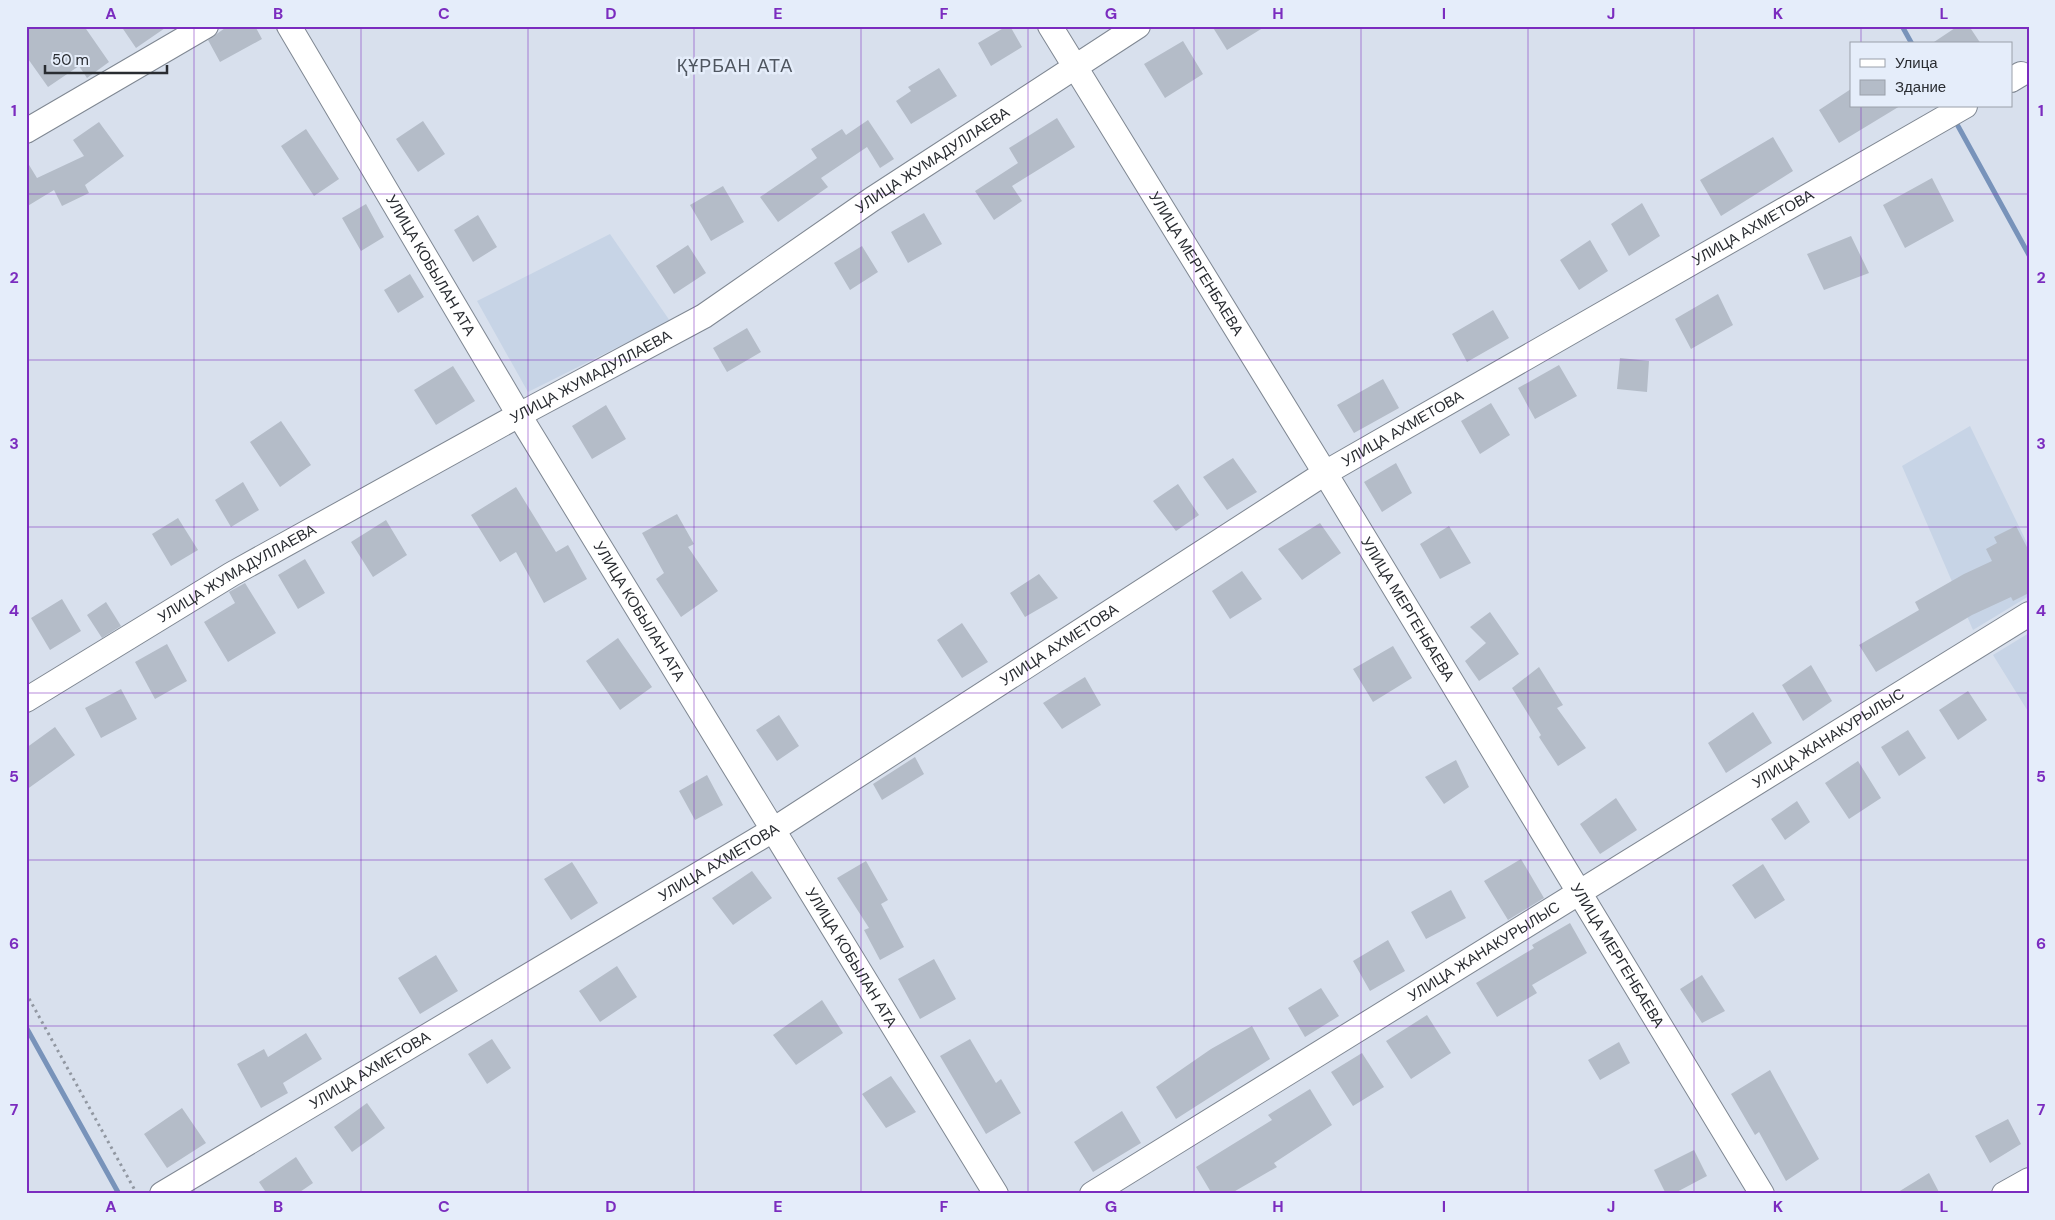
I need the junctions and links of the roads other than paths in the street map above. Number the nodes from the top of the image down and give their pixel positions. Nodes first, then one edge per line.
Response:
1 (206, 26) edge
2 (288, 26) edge
3 (1050, 26) edge
4 (1138, 26) edge
5 (1075, 67) junction
6 (1962, 108) edge
7 (26, 131) edge
8 (519, 415) junction
9 (1325, 473) junction
10 (2029, 614) edge
11 (26, 700) edge
12 (772, 830) junction
13 (1580, 892) junction
14 (2029, 1180) edge
15 (162, 1194) edge
16 (996, 1194) edge
17 (1092, 1194) edge
18 (1762, 1194) edge
19 (2004, 1194) edge

1 - 7 street
2 - 8 street, УЛИЦА КОБЫЛАН АТА
3 - 5 street, УЛИЦА МЕРГЕНБАЕВА
4 - 5 street, УЛИЦА ЖУМАДУЛЛАЕВА
5 - 8 street, УЛИЦА ЖУМАДУЛЛАЕВА
5 - 9 street, УЛИЦА МЕРГЕНБАЕВА
6 - 9 street, УЛИЦА АХМЕТОВА
8 - 11 street, УЛИЦА ЖУМАДУЛЛАЕВА
8 - 12 street, УЛИЦА КОБЫЛАН АТА
9 - 12 street, УЛИЦА АХМЕТОВА
9 - 13 street, УЛИЦА МЕРГЕНБАЕВА
10 - 13 street, УЛИЦА ЖАНАКУРЫЛЫС
12 - 15 street, УЛИЦА АХМЕТОВА
12 - 16 street, УЛИЦА КОБЫЛАН АТА
13 - 17 street, УЛИЦА ЖАНАКУРЫЛЫС
13 - 18 street, УЛИЦА МЕРГЕНБАЕВА
14 - 19 street

